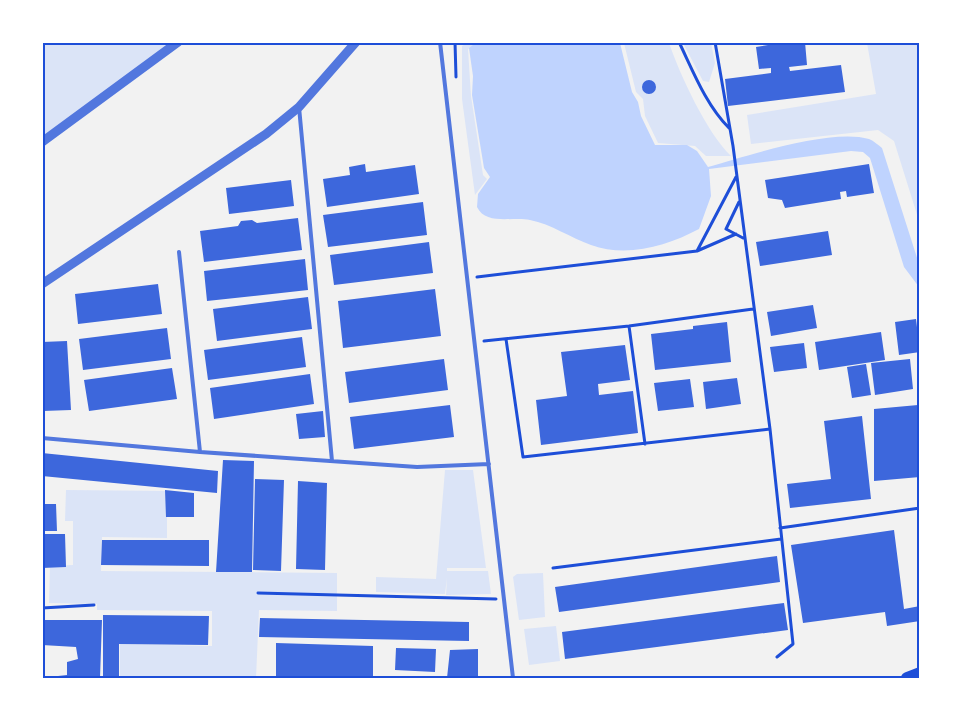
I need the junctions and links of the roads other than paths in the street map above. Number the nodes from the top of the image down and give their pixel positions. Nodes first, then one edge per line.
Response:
1 (178, 42) edge
2 (356, 42) edge
3 (440, 42) edge
4 (299, 106) junction
5 (42, 142) edge
6 (179, 252) dead end
7 (42, 284) edge
8 (42, 438) edge
9 (200, 452) junction
10 (332, 461) junction
11 (489, 464) junction
12 (920, 673) edge
13 (513, 678) edge
14 (907, 678) edge

1 - 5 street
2 - 4 street
3 - 11 lane
4 - 7 street
4 - 10 lane
6 - 9 lane
8 - 9 lane
9 - 10 lane
10 - 11 lane
11 - 13 lane
12 - 14 main road

